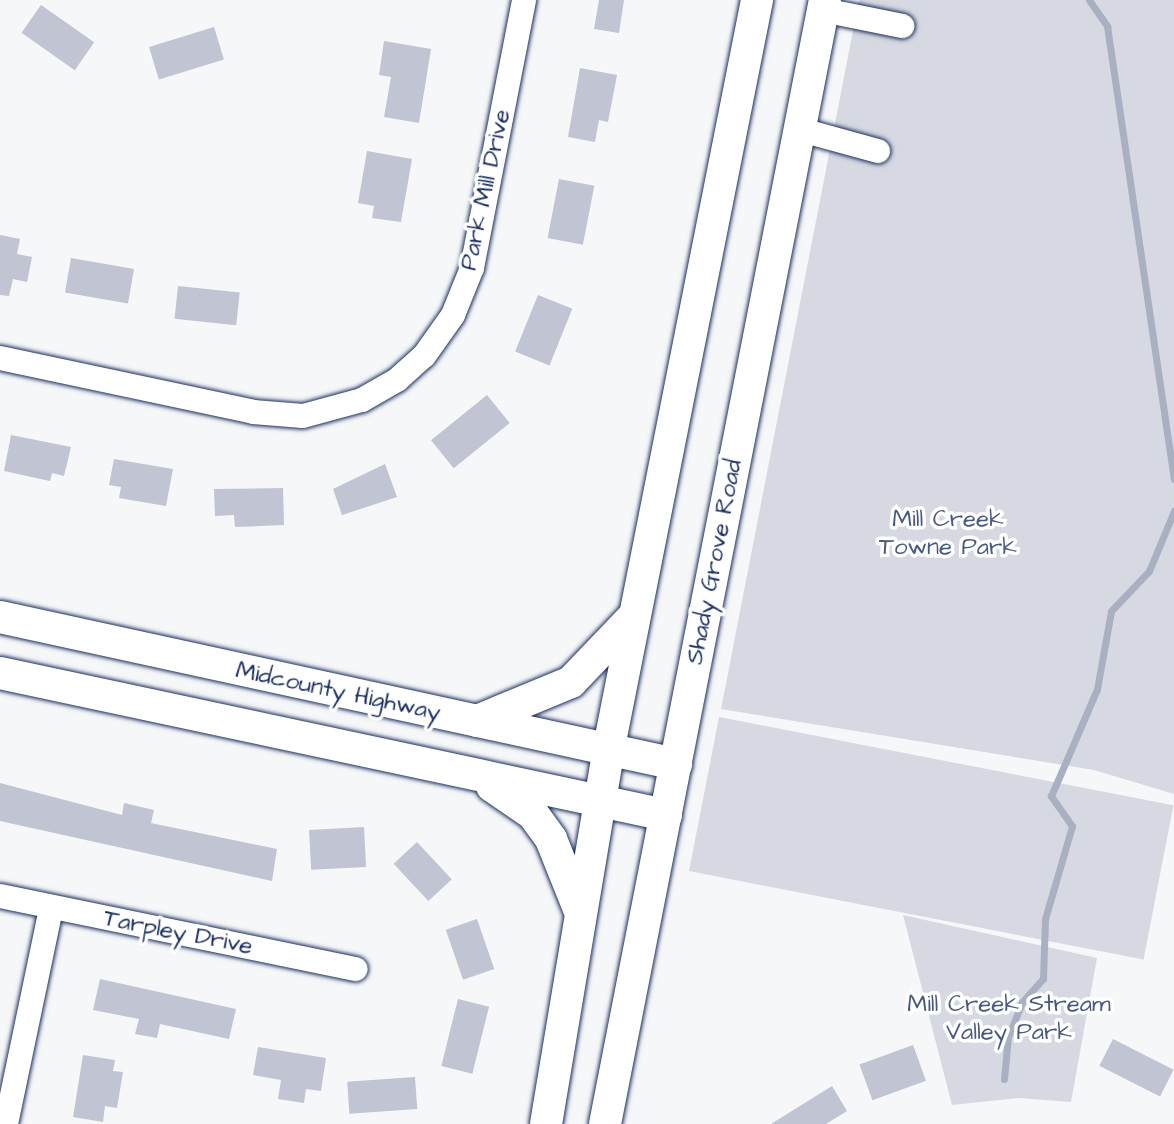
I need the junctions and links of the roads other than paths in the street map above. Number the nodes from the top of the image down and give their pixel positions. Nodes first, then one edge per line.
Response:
1 (524, 0) edge
2 (757, 0) edge
3 (824, 5) edge
4 (902, 26) dead end
5 (798, 129) junction
6 (878, 151) dead end
7 (0, 358) edge
8 (636, 614) junction
9 (0, 617) edge
10 (0, 673) edge
11 (474, 722) junction
12 (608, 752) junction
13 (676, 764) junction
14 (467, 774) junction
15 (600, 803) junction
16 (666, 815) junction
17 (0, 896) edge
18 (51, 908) junction
19 (581, 916) junction
20 (356, 969) dead end
21 (6, 1124) edge
22 (546, 1124) edge
23 (605, 1124) edge

1 - 7 street, Park Mill Drive
2 - 8 main road
3 - 4 street
3 - 5 main road, Shady Grove Road
5 - 6 street
5 - 13 main road, Shady Grove Road
8 - 11 main road
8 - 12 main road
9 - 11 main road, Midcounty Highway
10 - 14 main road
11 - 12 main road, Midcounty Highway
12 - 13 main road, Midcounty Highway
12 - 15 main road
13 - 16 main road, Shady Grove Road
14 - 15 main road
14 - 19 main road
15 - 16 main road
15 - 19 main road
16 - 23 main road, Shady Grove Road
17 - 18 street, Tarpley Drive
18 - 20 street, Tarpley Drive
18 - 21 street
19 - 22 main road

